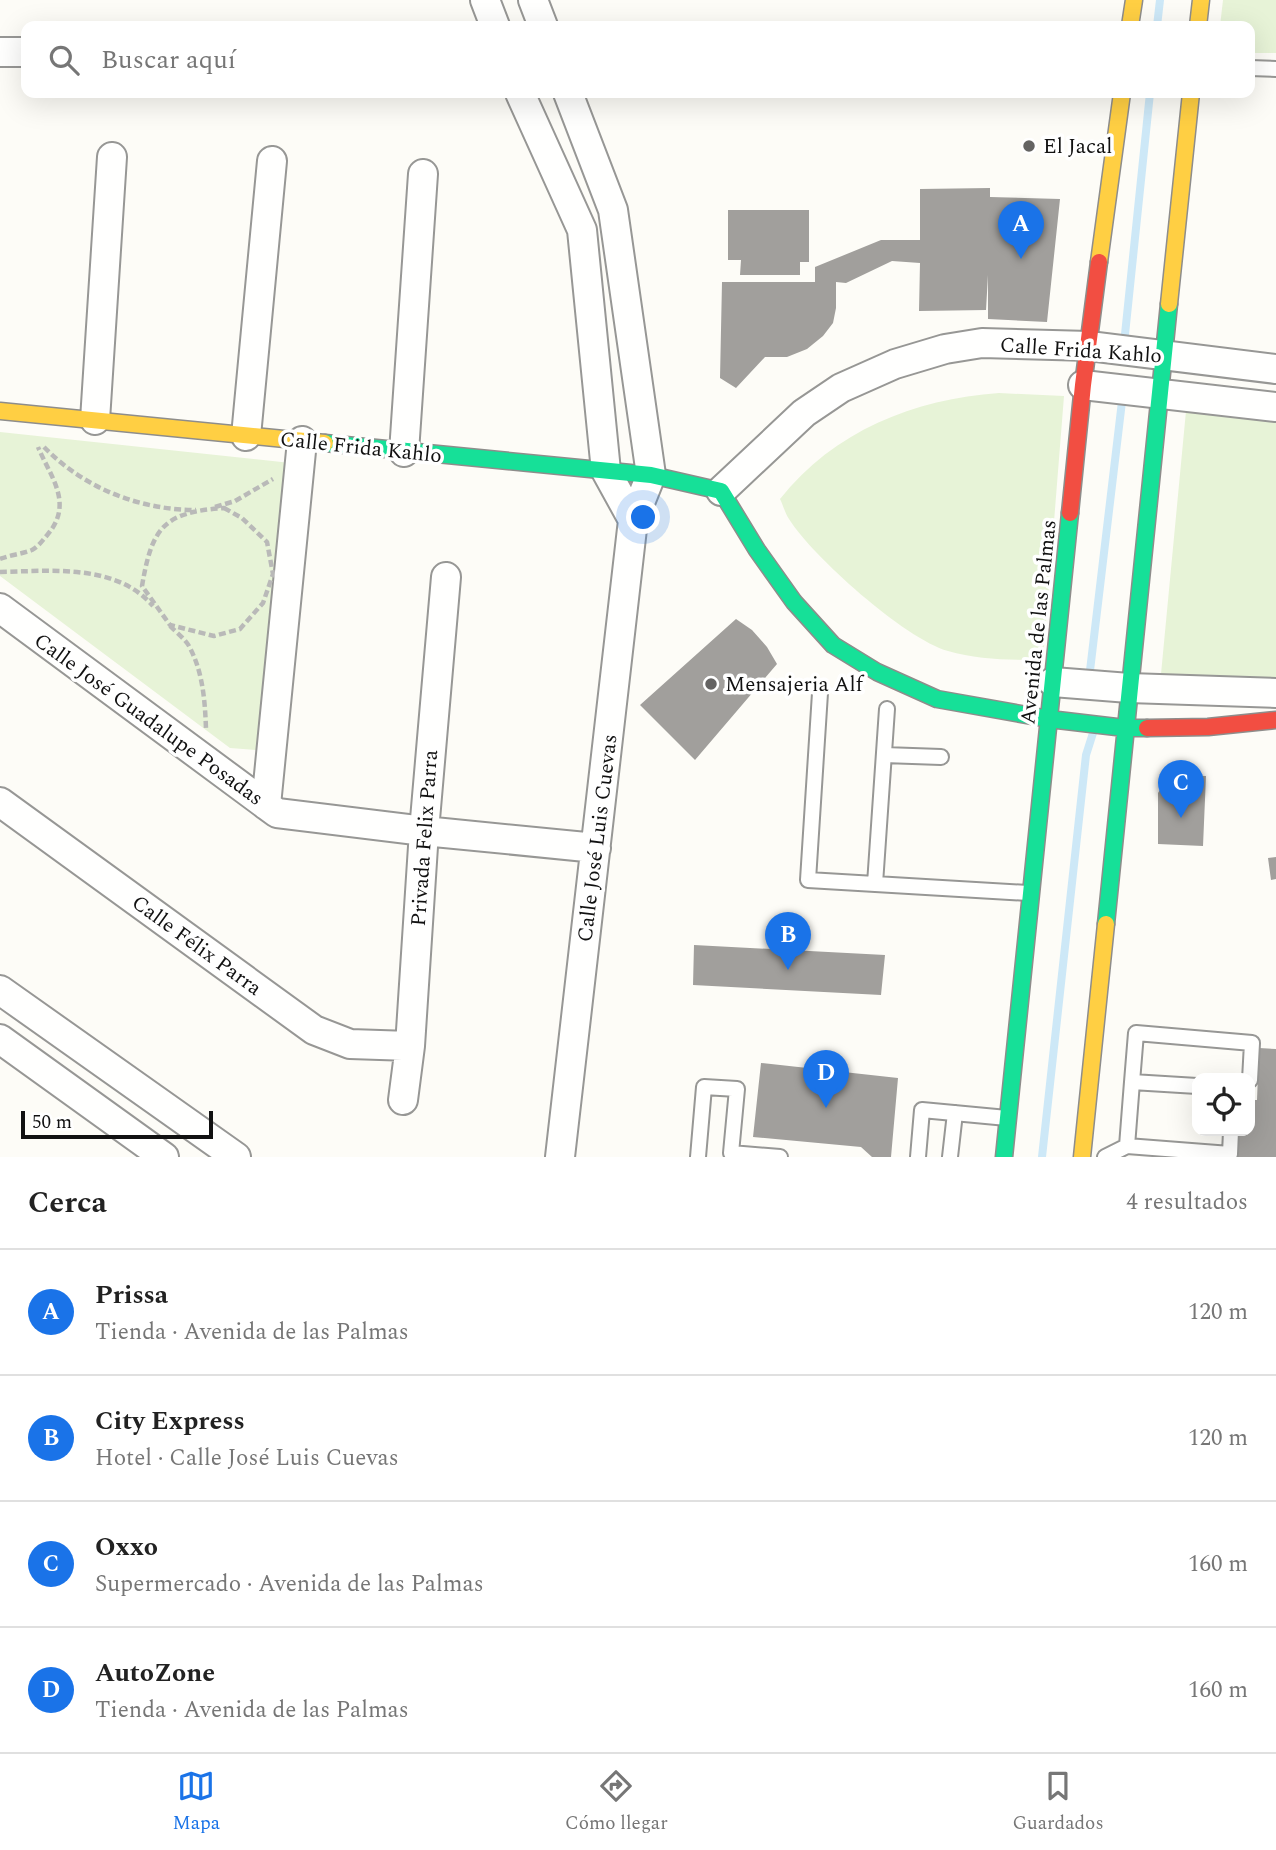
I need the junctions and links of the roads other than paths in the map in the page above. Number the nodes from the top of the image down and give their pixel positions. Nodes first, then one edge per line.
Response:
1 (485, 0) edge
2 (533, 0) edge
3 (1134, 0) edge
4 (1201, 0) edge
5 (493, 21) edge
6 (541, 21) edge
7 (1131, 21) edge
8 (1199, 21) edge
9 (0, 52) edge
10 (21, 52) edge
11 (1255, 68) edge
12 (1276, 69) edge
13 (522, 98) edge
14 (570, 98) edge
15 (1121, 98) edge
16 (1190, 98) edge
17 (112, 157) dead end
18 (272, 161) dead end
19 (423, 174) dead end
20 (1089, 346) junction
21 (1164, 356) junction
22 (1276, 369) edge
23 (1083, 385) junction
24 (1160, 394) junction
25 (1276, 407) edge
26 (0, 411) edge
27 (95, 420) junction
28 (246, 436) junction
29 (302, 441) junction
30 (404, 452) junction
31 (606, 471) junction
32 (651, 475) junction
33 (721, 491) junction
34 (633, 520) junction
35 (446, 576) dead end
36 (0, 608) edge
37 (1054, 682) junction
38 (1129, 688) junction
39 (820, 693) dead end
40 (1276, 693) edge
41 (887, 709) dead end
42 (1049, 719) junction
43 (1276, 720) edge
44 (1125, 728) junction
45 (884, 755) junction
46 (941, 757) dead end
47 (0, 802) edge
48 (266, 804) junction
49 (424, 831) junction
50 (596, 848) junction
51 (875, 884) junction
52 (1030, 893) junction
53 (0, 990) edge
54 (0, 1040) edge
55 (410, 1046) junction
56 (1250, 1073) edge
57 (1132, 1082) junction
58 (1192, 1087) edge
59 (403, 1100) dead end
60 (955, 1114) junction
61 (1008, 1118) junction
62 (1231, 1136) edge
63 (1127, 1146) junction
64 (731, 1155) edge
65 (164, 1157) edge
66 (236, 1157) edge
67 (561, 1157) edge
68 (698, 1157) edge
69 (780, 1157) edge
70 (918, 1157) edge
71 (950, 1157) edge
72 (1004, 1157) edge
73 (1082, 1157) edge
74 (1105, 1157) edge

1 - 5 street
2 - 6 street
3 - 7 main road
4 - 8 main road
9 - 10 street
11 - 12 lane
13 - 31 street
14 - 32 street
15 - 20 main road, Avenida de las Palmas
16 - 21 main road
17 - 27 street
18 - 28 street
19 - 30 street
20 - 21 street, Calle Frida Kahlo
20 - 23 main road, Avenida de las Palmas
20 - 33 street, Calle Frida Kahlo
21 - 22 street, Calle Frida Kahlo
21 - 24 main road
23 - 24 street, Calle Frida Kahlo
23 - 37 main road, Avenida de las Palmas
24 - 25 street, Calle Frida Kahlo
24 - 38 main road
26 - 27 main road, Calle Frida Kahlo
27 - 28 main road, Calle Frida Kahlo
28 - 29 main road, Calle Frida Kahlo
29 - 30 main road, Calle Frida Kahlo
29 - 48 street
30 - 31 main road, Calle Frida Kahlo
31 - 32 main road, Calle Frida Kahlo
31 - 34 street
32 - 33 main road, Calle Frida Kahlo
32 - 34 street, Calle José Luis Cuevas
33 - 42 main road
34 - 50 street, Calle José Luis Cuevas
35 - 49 street, Privada Felix Parra
36 - 48 street, Calle José Guadalupe Posadas
37 - 38 street
37 - 42 main road, Avenida de las Palmas
38 - 40 street
38 - 44 main road
39 - 51 lane
41 - 45 lane
42 - 44 main road
42 - 52 main road, Avenida de las Palmas
43 - 44 main road
44 - 73 main road
45 - 46 lane
45 - 51 lane
47 - 55 street, Calle Félix Parra
48 - 49 street, Calle José Guadalupe Posadas
49 - 50 street, Calle José Guadalupe Posadas
49 - 55 street, Privada Felix Parra
50 - 67 street, Calle José Luis Cuevas
51 - 52 lane
52 - 61 main road, Avenida de las Palmas
53 - 66 street
54 - 65 street
55 - 59 street, Privada Felix Parra
56 - 57 lane
57 - 58 lane
57 - 63 lane
60 - 61 lane
60 - 70 lane
60 - 71 lane
61 - 72 main road, Avenida de las Palmas
62 - 63 lane
63 - 74 lane
64 - 68 lane
64 - 69 lane

